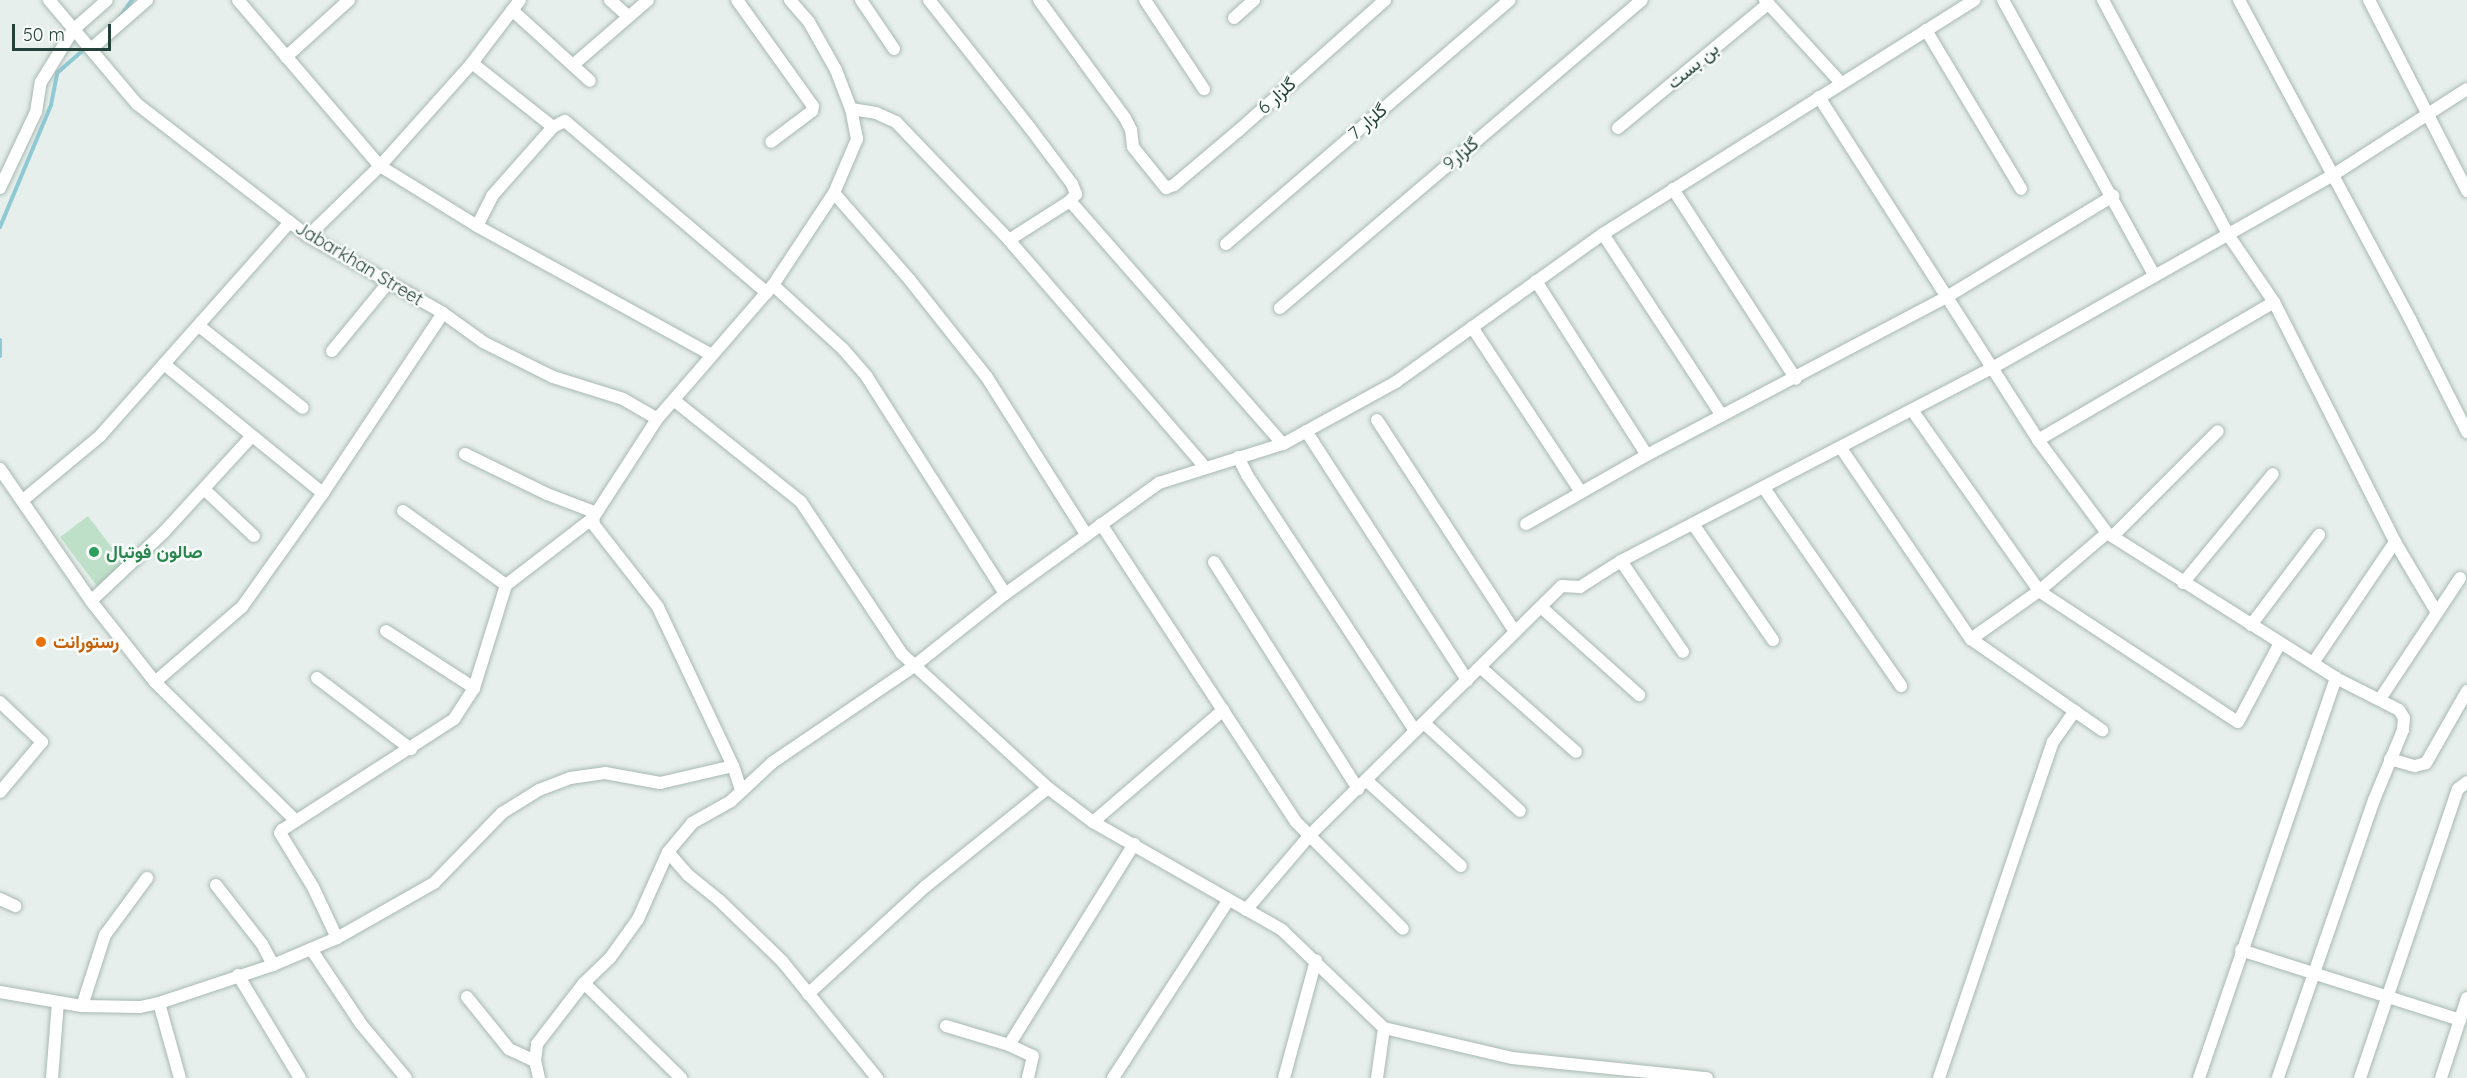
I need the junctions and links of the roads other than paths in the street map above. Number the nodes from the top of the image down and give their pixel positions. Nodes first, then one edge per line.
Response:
1 (49, 0) edge
2 (107, 0) edge
3 (147, 0) edge
4 (238, 0) edge
5 (349, 0) edge
6 (610, 0) edge
7 (648, 0) edge
8 (737, 0) edge
9 (790, 0) edge
10 (861, 0) edge
11 (929, 0) edge
12 (1039, 0) edge
13 (1145, 0) edge
14 (1254, 0) edge
15 (1385, 0) edge
16 (1510, 0) edge
17 (1642, 0) edge
18 (1974, 0) edge
19 (2003, 0) edge
20 (2103, 0) edge
21 (2239, 0) edge
22 (2369, 0) edge
23 (1766, 2) edge
24 (516, 5) edge
25 (629, 17) junction
26 (1234, 18) dead end
27 (73, 30) junction
28 (1926, 30) junction
29 (92, 48) junction
30 (894, 49) dead end
31 (285, 57) junction
32 (472, 63) junction
33 (573, 65) junction
34 (590, 81) dead end
35 (1841, 83) junction
36 (1204, 89) dead end
37 (2467, 89) edge
38 (1820, 97) junction
39 (851, 109) junction
40 (2426, 114) junction
41 (553, 127) junction
42 (1618, 128) dead end
43 (771, 142) dead end
44 (380, 166) junction
45 (2333, 175) junction
46 (0, 188) edge
47 (1673, 189) junction
48 (2021, 189) dead end
49 (2467, 191) edge
50 (834, 193) junction
51 (2113, 196) junction
52 (1070, 201) junction
53 (290, 222) junction
54 (477, 226) junction
55 (1603, 234) junction
56 (308, 236) junction
57 (2229, 236) junction
58 (1009, 240) junction
59 (1226, 244) dead end
60 (2155, 276) junction
61 (1536, 282) junction
62 (388, 284) junction
63 (770, 289) junction
64 (1946, 298) junction
65 (2274, 302) junction
66 (1280, 308) dead end
67 (443, 313) junction
68 (199, 326) junction
69 (1472, 327) junction
70 (332, 351) dead end
71 (712, 355) junction
72 (164, 364) junction
73 (1992, 368) junction
74 (1796, 379) junction
75 (675, 401) junction
76 (303, 408) dead end
77 (1912, 410) junction
78 (1722, 416) junction
79 (657, 419) junction
80 (1377, 420) dead end
81 (1306, 431) junction
82 (2218, 431) dead end
83 (2467, 432) edge
84 (252, 436) junction
85 (2038, 440) junction
86 (1283, 444) junction
87 (1841, 448) junction
88 (465, 454) dead end
89 (1647, 455) junction
90 (1238, 457) junction
91 (1205, 467) junction
92 (0, 469) edge
93 (2273, 474) dead end
94 (1764, 488) junction
95 (205, 490) junction
96 (1581, 492) junction
97 (323, 493) junction
98 (23, 500) junction
99 (403, 511) dead end
100 (594, 515) junction
101 (1101, 524) junction
102 (1526, 524) dead end
103 (1693, 524) junction
104 (1086, 534) junction
105 (2110, 534) junction
106 (2319, 535) dead end
107 (254, 536) dead end
108 (2396, 542) junction
109 (1621, 561) junction
110 (1214, 562) dead end
111 (2460, 578) dead end
112 (2183, 583) junction
113 (506, 585) junction
114 (2040, 591) junction
115 (1005, 594) junction
116 (91, 601) junction
117 (1540, 607) junction
118 (2436, 611) junction
119 (2251, 625) junction
120 (386, 631) dead end
121 (1515, 632) junction
122 (1971, 639) junction
123 (1773, 640) dead end
124 (2280, 643) junction
125 (1683, 652) dead end
126 (2313, 663) junction
127 (914, 666) junction
128 (1480, 667) junction
129 (317, 678) dead end
130 (2336, 678) junction
131 (1467, 680) junction
132 (155, 682) junction
133 (1901, 686) dead end
134 (474, 688) junction
135 (2467, 691) edge
136 (1639, 695) dead end
137 (2380, 699) junction
138 (0, 702) edge
139 (1223, 710) junction
140 (2075, 711) junction
141 (1419, 727) junction
142 (2102, 730) dead end
143 (411, 749) junction
144 (1576, 752) dead end
145 (2390, 759) junction
146 (733, 766) junction
147 (2467, 782) edge
148 (1362, 784) junction
149 (1048, 788) junction
150 (741, 790) junction
151 (0, 792) edge
152 (1520, 811) dead end
153 (295, 820) junction
154 (1093, 822) junction
155 (1310, 835) junction
156 (1134, 844) junction
157 (668, 852) junction
158 (1461, 866) dead end
159 (147, 878) dead end
160 (216, 885) dead end
161 (0, 899) edge
162 (1228, 901) junction
163 (15, 906) dead end
164 (1246, 910) junction
165 (1403, 929) dead end
166 (338, 938) junction
167 (311, 949) junction
168 (2241, 950) junction
169 (1316, 960) junction
170 (273, 965) junction
171 (2314, 973) junction
172 (238, 975) junction
173 (584, 982) junction
174 (0, 992) edge
175 (808, 994) junction
176 (2387, 997) junction
177 (467, 998) dead end
178 (2467, 998) edge
179 (58, 1002) junction
180 (159, 1003) junction
181 (82, 1006) junction
182 (2460, 1020) junction
183 (946, 1026) dead end
184 (1384, 1028) junction
185 (1008, 1045) junction
186 (536, 1061) junction
187 (1631, 1073) edge
188 (52, 1078) edge
189 (180, 1078) edge
190 (300, 1078) edge
191 (406, 1078) edge
192 (539, 1078) edge
193 (681, 1078) edge
194 (877, 1078) edge
195 (1028, 1078) edge
196 (1113, 1078) edge
197 (1284, 1078) edge
198 (1377, 1078) edge
199 (1707, 1078) edge
200 (1939, 1078) edge
201 (2199, 1078) edge
202 (2278, 1078) edge
203 (2360, 1078) edge
204 (2441, 1078) edge

1 - 27 street, Jabarkhan Street
2 - 27 street
3 - 29 street
4 - 31 street
5 - 31 street
6 - 25 street
7 - 25 street
8 - 43 street
9 - 39 street
10 - 30 street
11 - 52 street
12 - 15 street, گلزار 6
13 - 36 street
14 - 26 street
16 - 59 street, گلزار 7
17 - 66 street, گلزار9
18 - 28 street
19 - 51 street
20 - 57 street
21 - 45 street
22 - 40 street
23 - 35 street
23 - 42 street, بن بست
24 - 32 street
24 - 33 street
25 - 33 street
27 - 29 street, Jabarkhan Street
27 - 46 street
28 - 35 street
28 - 48 street
29 - 53 street, Jabarkhan Street
31 - 44 street
32 - 41 street
32 - 44 street
33 - 34 street
35 - 38 street
37 - 40 street
38 - 47 street
38 - 64 street
39 - 50 street
39 - 58 street
40 - 45 street
40 - 49 street
41 - 54 street
41 - 63 street
44 - 54 street
44 - 56 street
45 - 57 street
45 - 83 street
47 - 55 street
47 - 74 street
50 - 63 street
50 - 104 street
51 - 60 street
51 - 64 street
52 - 58 street
52 - 86 street
53 - 56 street, Jabarkhan Street
53 - 68 street
54 - 71 street
55 - 61 street
55 - 78 street
56 - 62 street, Jabarkhan Street
57 - 60 street
57 - 65 street
58 - 91 street
60 - 73 street
61 - 69 street
61 - 89 street
62 - 67 street, Jabarkhan Street
62 - 70 street
63 - 71 street
63 - 115 street
64 - 73 street
64 - 74 street
65 - 85 street
65 - 108 street
67 - 79 street, Jabarkhan Street
67 - 97 street
68 - 72 street
68 - 76 street
69 - 81 street
69 - 96 street
71 - 75 street
72 - 84 street
72 - 98 street
73 - 77 street
73 - 85 street
74 - 78 street
75 - 79 street
75 - 127 street
77 - 87 street
77 - 114 street
78 - 89 street
79 - 100 street
80 - 121 street
81 - 86 street
81 - 131 street
82 - 105 street
84 - 95 street
84 - 97 street
85 - 105 street
86 - 90 street
87 - 94 street
87 - 122 street
88 - 100 street
89 - 96 street
90 - 91 street
90 - 141 street
91 - 101 street
92 - 98 street
93 - 112 street
94 - 103 street
94 - 133 street
95 - 107 street
95 - 116 street
96 - 102 street
97 - 132 street
98 - 116 street
99 - 113 street
100 - 113 street
100 - 146 street
101 - 104 street
101 - 139 street
103 - 109 street
103 - 123 street
104 - 115 street
105 - 112 street
105 - 114 street
106 - 119 street
108 - 118 street
108 - 126 street
109 - 117 street
109 - 125 street
110 - 148 street
111 - 118 street
112 - 119 street
113 - 134 street
114 - 122 street
114 - 124 street
115 - 127 street
116 - 132 street
117 - 121 street
117 - 136 street
118 - 137 street
119 - 124 street
120 - 134 street
121 - 128 street
122 - 140 street
124 - 126 street
126 - 130 street
127 - 149 street
127 - 150 street
128 - 131 street
128 - 144 street
129 - 143 street
130 - 137 street
130 - 168 street
131 - 141 street
132 - 153 street
134 - 143 street
135 - 145 street
137 - 145 street
138 - 151 street
139 - 154 street
139 - 155 street
140 - 142 street
140 - 200 street
141 - 148 street
141 - 152 street
143 - 153 street
145 - 171 street
146 - 150 street
146 - 166 street
147 - 176 street
148 - 155 street
148 - 158 street
149 - 154 street
149 - 175 street
150 - 157 street
153 - 166 street
154 - 156 street
155 - 164 street
155 - 165 street
156 - 162 street
156 - 185 street
157 - 173 street
157 - 175 street
159 - 181 street
160 - 170 street
161 - 163 street
162 - 164 street
162 - 196 street
164 - 169 street
166 - 167 street
167 - 170 street
167 - 191 street
168 - 171 street
168 - 201 street
169 - 184 street
169 - 197 street
170 - 172 street
171 - 176 street
171 - 202 street
172 - 180 street
172 - 190 street
173 - 186 street
173 - 193 street
174 - 179 street
175 - 194 street
176 - 182 street
176 - 203 street
177 - 186 street
178 - 182 street
179 - 181 street
179 - 188 street
180 - 181 street
180 - 189 street
182 - 204 street
183 - 185 street
184 - 187 street
184 - 198 street
185 - 195 street
186 - 192 street
187 - 199 street

